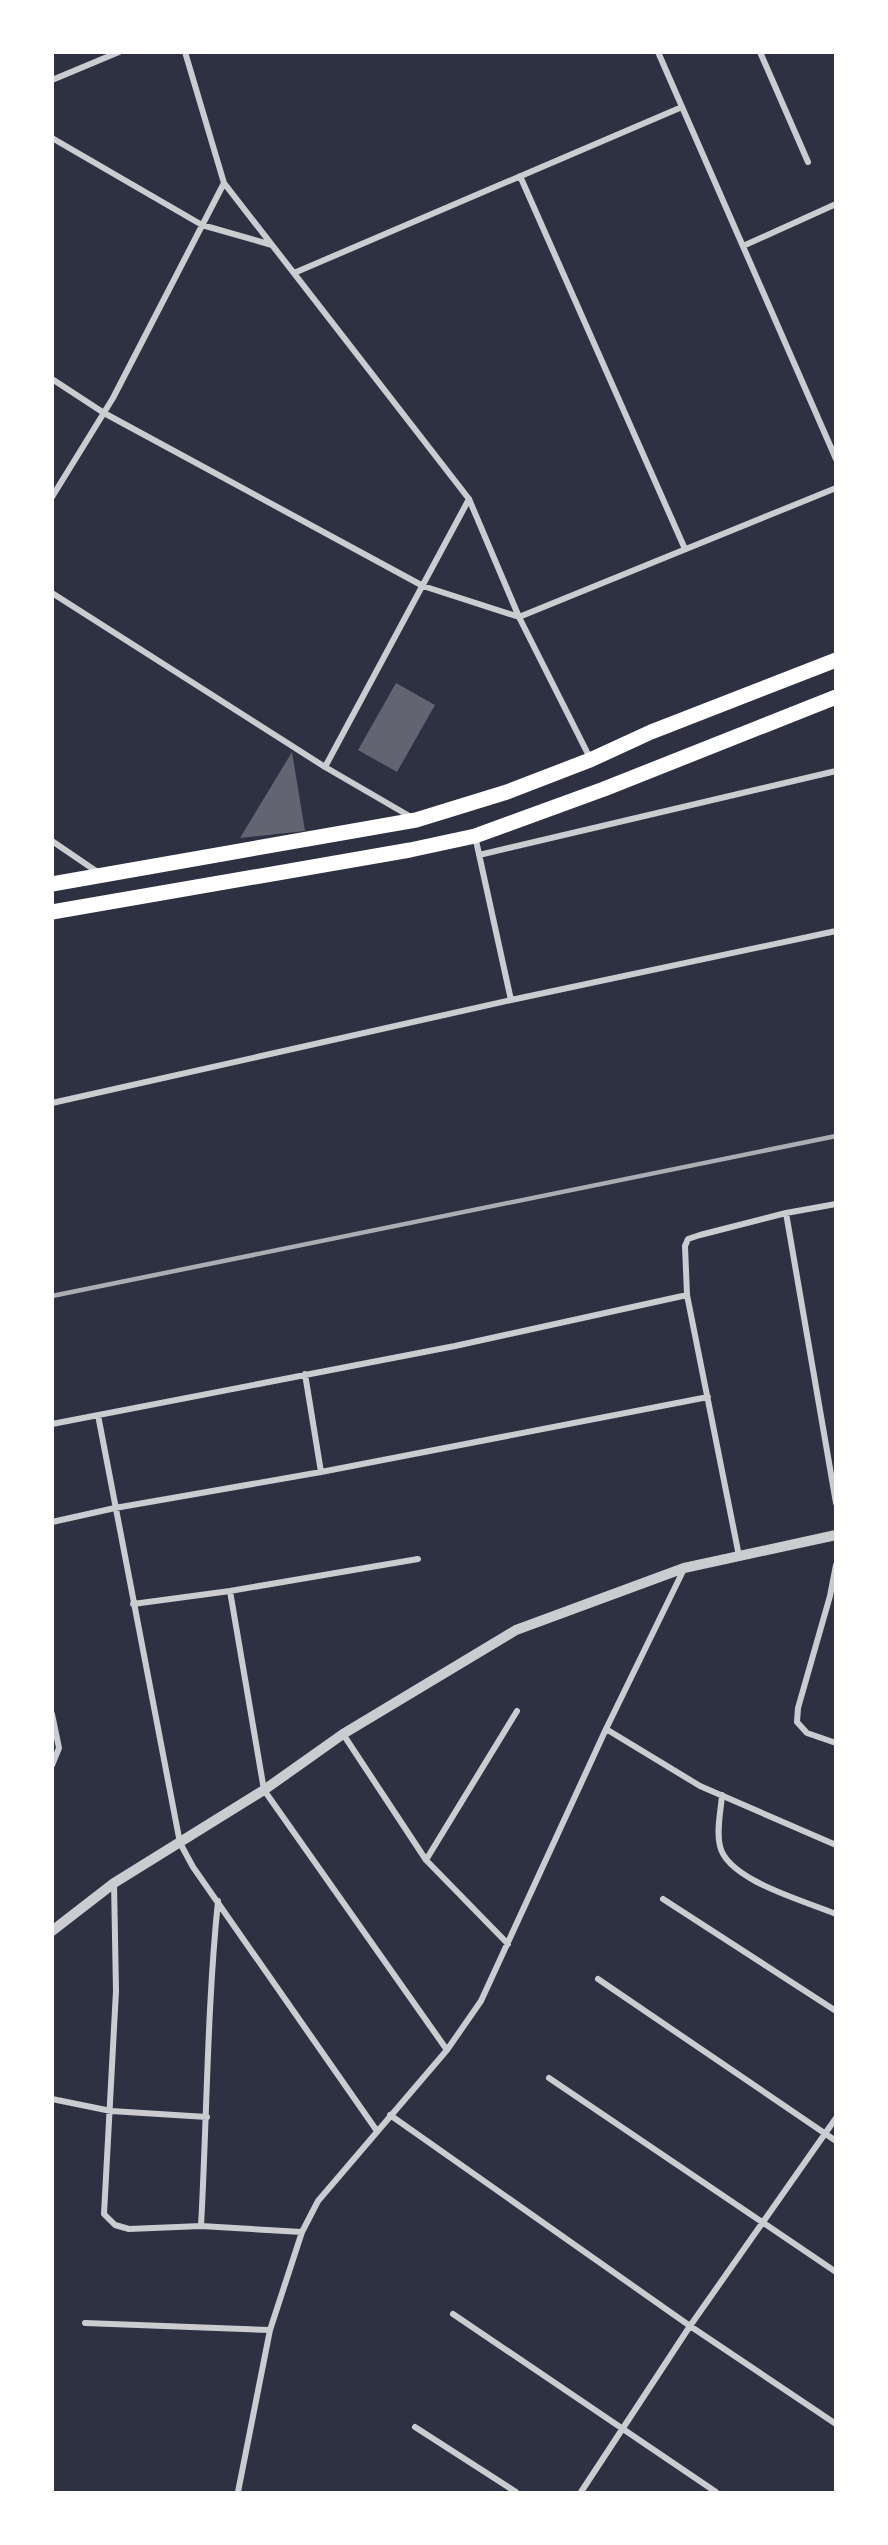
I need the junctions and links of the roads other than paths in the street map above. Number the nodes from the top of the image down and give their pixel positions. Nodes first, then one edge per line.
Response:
1 (119, 52) edge
2 (185, 52) edge
3 (658, 52) edge
4 (760, 52) edge
5 (52, 80) edge
6 (682, 107) junction
7 (52, 138) edge
8 (808, 162) dead end
9 (520, 176) junction
10 (224, 183) junction
11 (836, 204) edge
12 (202, 225) junction
13 (272, 245) junction
14 (743, 246) junction
15 (294, 273) junction
16 (52, 379) edge
17 (104, 413) junction
18 (836, 459) edge
19 (836, 488) edge
20 (52, 496) edge
21 (469, 499) junction
22 (685, 549) junction
23 (423, 586) junction
24 (52, 593) edge
25 (519, 617) junction
26 (836, 660) edge
27 (836, 697) edge
28 (590, 760) junction
29 (325, 767) junction
30 (836, 771) edge
31 (416, 820) junction
32 (475, 836) junction
33 (52, 841) edge
34 (479, 855) junction
35 (102, 875) junction
36 (52, 884) edge
37 (52, 912) edge
38 (836, 931) edge
39 (511, 1000) junction
40 (52, 1103) edge
41 (836, 1204) edge
42 (786, 1213) junction
43 (687, 1295) junction
44 (305, 1374) junction
45 (708, 1397) junction
46 (98, 1415) junction
47 (52, 1424) edge
48 (321, 1472) junction
49 (836, 1503) edge
50 (116, 1508) junction
51 (52, 1522) edge
52 (836, 1535) edge
53 (739, 1556) junction
54 (418, 1559) dead end
55 (836, 1565) edge
56 (684, 1568) junction
57 (230, 1591) junction
58 (134, 1604) junction
59 (517, 1711) dead end
60 (52, 1713) edge
61 (606, 1729) junction
62 (344, 1734) junction
63 (836, 1743) edge
64 (52, 1765) edge
65 (264, 1790) junction
66 (722, 1795) junction
67 (180, 1843) junction
68 (836, 1845) edge
69 (426, 1860) junction
70 (114, 1883) junction
71 (663, 1899) dead end
72 (218, 1901) junction
73 (836, 1914) edge
74 (52, 1931) edge
75 (508, 1944) junction
76 (598, 1979) dead end
77 (836, 2011) edge
78 (447, 2050) junction
79 (549, 2078) dead end
80 (52, 2099) edge
81 (111, 2110) junction
82 (390, 2115) junction
83 (207, 2117) junction
84 (836, 2118) edge
85 (377, 2131) junction
86 (825, 2134) junction
87 (836, 2141) edge
88 (764, 2222) junction
89 (201, 2226) junction
90 (302, 2232) junction
91 (836, 2272) edge
92 (453, 2314) dead end
93 (85, 2323) dead end
94 (690, 2326) junction
95 (270, 2330) junction
96 (836, 2424) edge
97 (415, 2427) dead end
98 (623, 2430) junction
99 (238, 2493) edge
100 (516, 2493) edge
101 (581, 2493) edge
102 (716, 2493) edge

1 - 5 street
2 - 10 street
3 - 6 street
4 - 8 street
6 - 9 street
6 - 14 street
7 - 12 street
9 - 15 street
9 - 22 street
10 - 12 street
10 - 13 street
11 - 14 street
12 - 13 street
12 - 17 street
13 - 15 street
14 - 18 street
15 - 21 street
16 - 17 street
17 - 20 street
17 - 23 street
19 - 22 street
21 - 23 street
21 - 25 street
22 - 25 street
23 - 25 street
23 - 29 street
24 - 29 street
25 - 28 street
26 - 28 main road
27 - 32 main road
28 - 31 main road
29 - 31 street
30 - 34 street
31 - 35 main road
32 - 34 street
32 - 37 main road
33 - 35 street
34 - 39 street
35 - 36 main road
38 - 39 street
39 - 40 street
41 - 42 street
42 - 43 street
42 - 49 street
43 - 44 street
43 - 45 street
44 - 46 street
44 - 48 street
45 - 48 street
45 - 53 street
46 - 47 street
46 - 50 street
48 - 50 street
50 - 51 street
50 - 58 street
52 - 53 street
53 - 56 street
54 - 57 street
55 - 63 street
56 - 61 street
56 - 62 street
57 - 58 street
57 - 65 street
58 - 67 street
59 - 69 street
60 - 64 street
61 - 66 street
61 - 75 street
62 - 65 street
62 - 69 street
65 - 67 street
65 - 78 street
66 - 68 street
66 - 73 street
67 - 70 street
67 - 72 street
69 - 75 street
70 - 74 street
70 - 81 street
71 - 77 street
72 - 83 street
72 - 85 street
75 - 78 street
76 - 86 street
78 - 82 street
79 - 88 street
80 - 81 street
81 - 83 street
81 - 89 street
82 - 85 street
82 - 94 street
83 - 89 street
84 - 86 street
85 - 90 street
86 - 87 street
86 - 88 street
88 - 91 street
88 - 94 street
89 - 90 street
90 - 95 street
92 - 98 street
93 - 95 street
94 - 96 street
94 - 98 street
95 - 99 street
97 - 100 street
98 - 101 street
98 - 102 street

